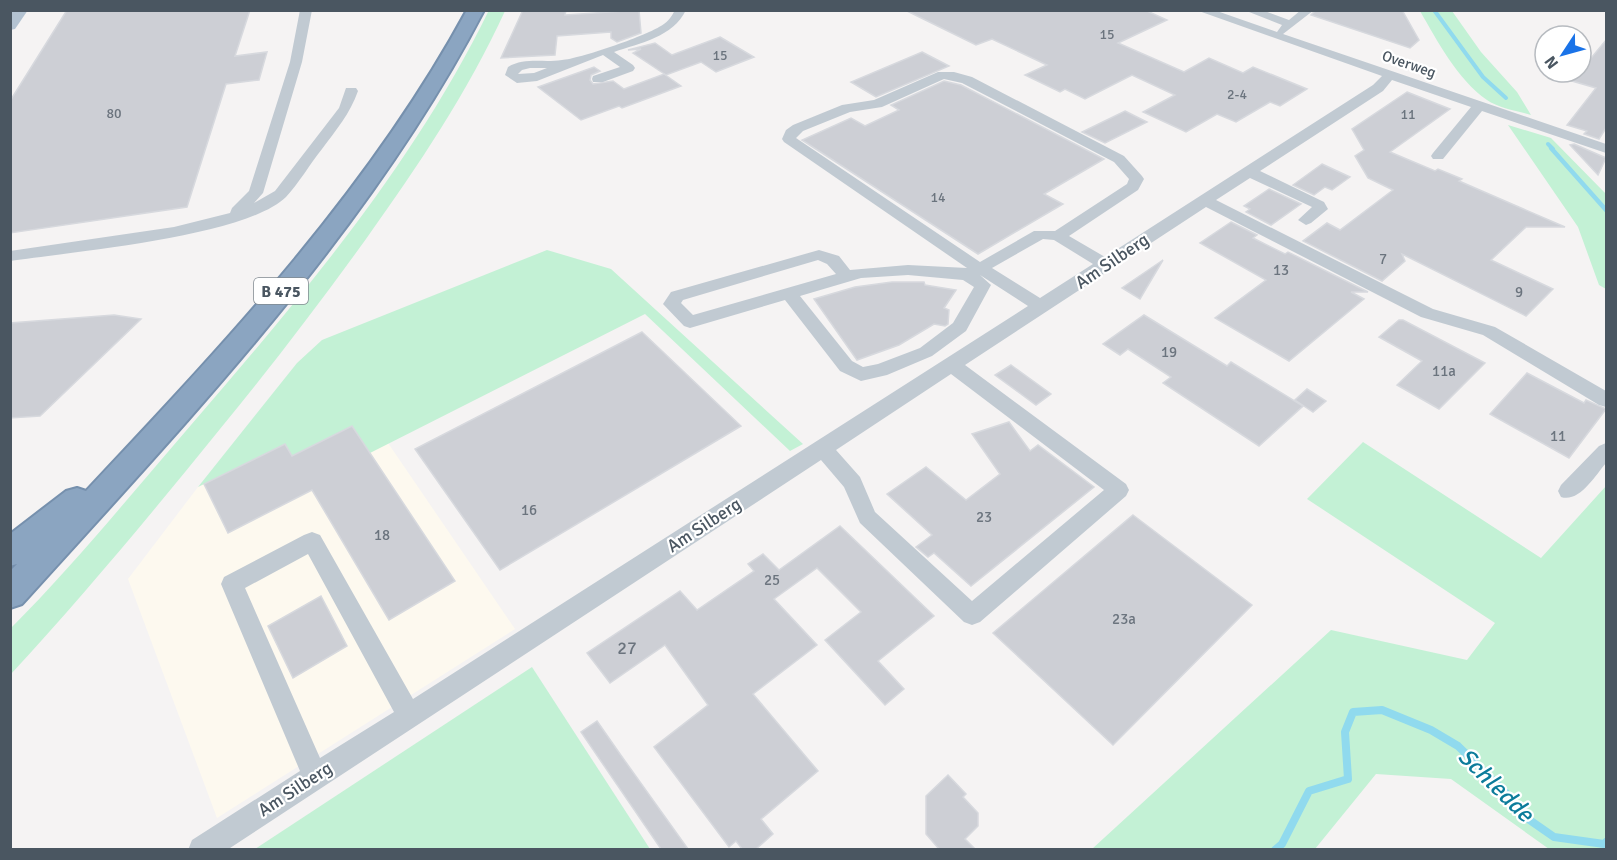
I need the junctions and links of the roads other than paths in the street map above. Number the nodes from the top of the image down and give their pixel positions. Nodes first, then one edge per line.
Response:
1 (21, 10) edge
2 (306, 10) edge
3 (476, 10) edge
4 (681, 10) edge
5 (1202, 10) edge
6 (1249, 10) edge
7 (1309, 10) edge
8 (1291, 24) junction
9 (10, 26) edge
10 (1276, 36) junction
11 (605, 51) junction
12 (566, 64) dead end
13 (1390, 75) junction
14 (598, 79) dead end
15 (351, 91) dead end
16 (1480, 105) junction
17 (1605, 146) edge
18 (1438, 156) dead end
19 (1248, 171) junction
20 (1204, 200) junction
21 (228, 219) junction
22 (1306, 220) dead end
23 (1058, 236) junction
24 (10, 256) edge
25 (1106, 265) junction
26 (977, 276) junction
27 (847, 277) junction
28 (789, 294) junction
29 (1035, 311) junction
30 (952, 365) junction
31 (1606, 400) edge
32 (159, 432) junction
33 (823, 448) junction
34 (1606, 451) edge
35 (1568, 491) dead end
36 (10, 553) edge
37 (10, 594) edge
38 (409, 715) junction
39 (315, 776) junction
40 (202, 849) edge

1 - 9 main road
2 - 21 street
3 - 32 highway, B 475
4 - 11 street
5 - 10 street, Overweg
6 - 8 street
7 - 8 street
8 - 10 street
10 - 13 street, Overweg
11 - 12 street
11 - 14 street
13 - 16 street, Overweg
13 - 19 street, Am Silberg
15 - 21 street
16 - 17 street, Overweg
16 - 18 street
19 - 20 street, Am Silberg
19 - 22 street
20 - 25 street, Am Silberg
20 - 31 street
21 - 24 street
23 - 25 street
23 - 26 street
23 - 26 street
25 - 29 street, Am Silberg
26 - 27 street
26 - 28 street
26 - 29 street
27 - 28 street
27 - 28 street
29 - 30 street, Am Silberg
30 - 33 street, Am Silberg
30 - 33 street
32 - 36 highway
32 - 37 highway, B 475
33 - 38 street, Am Silberg
34 - 35 street
38 - 39 street, Am Silberg
38 - 39 street
39 - 40 street, Am Silberg

